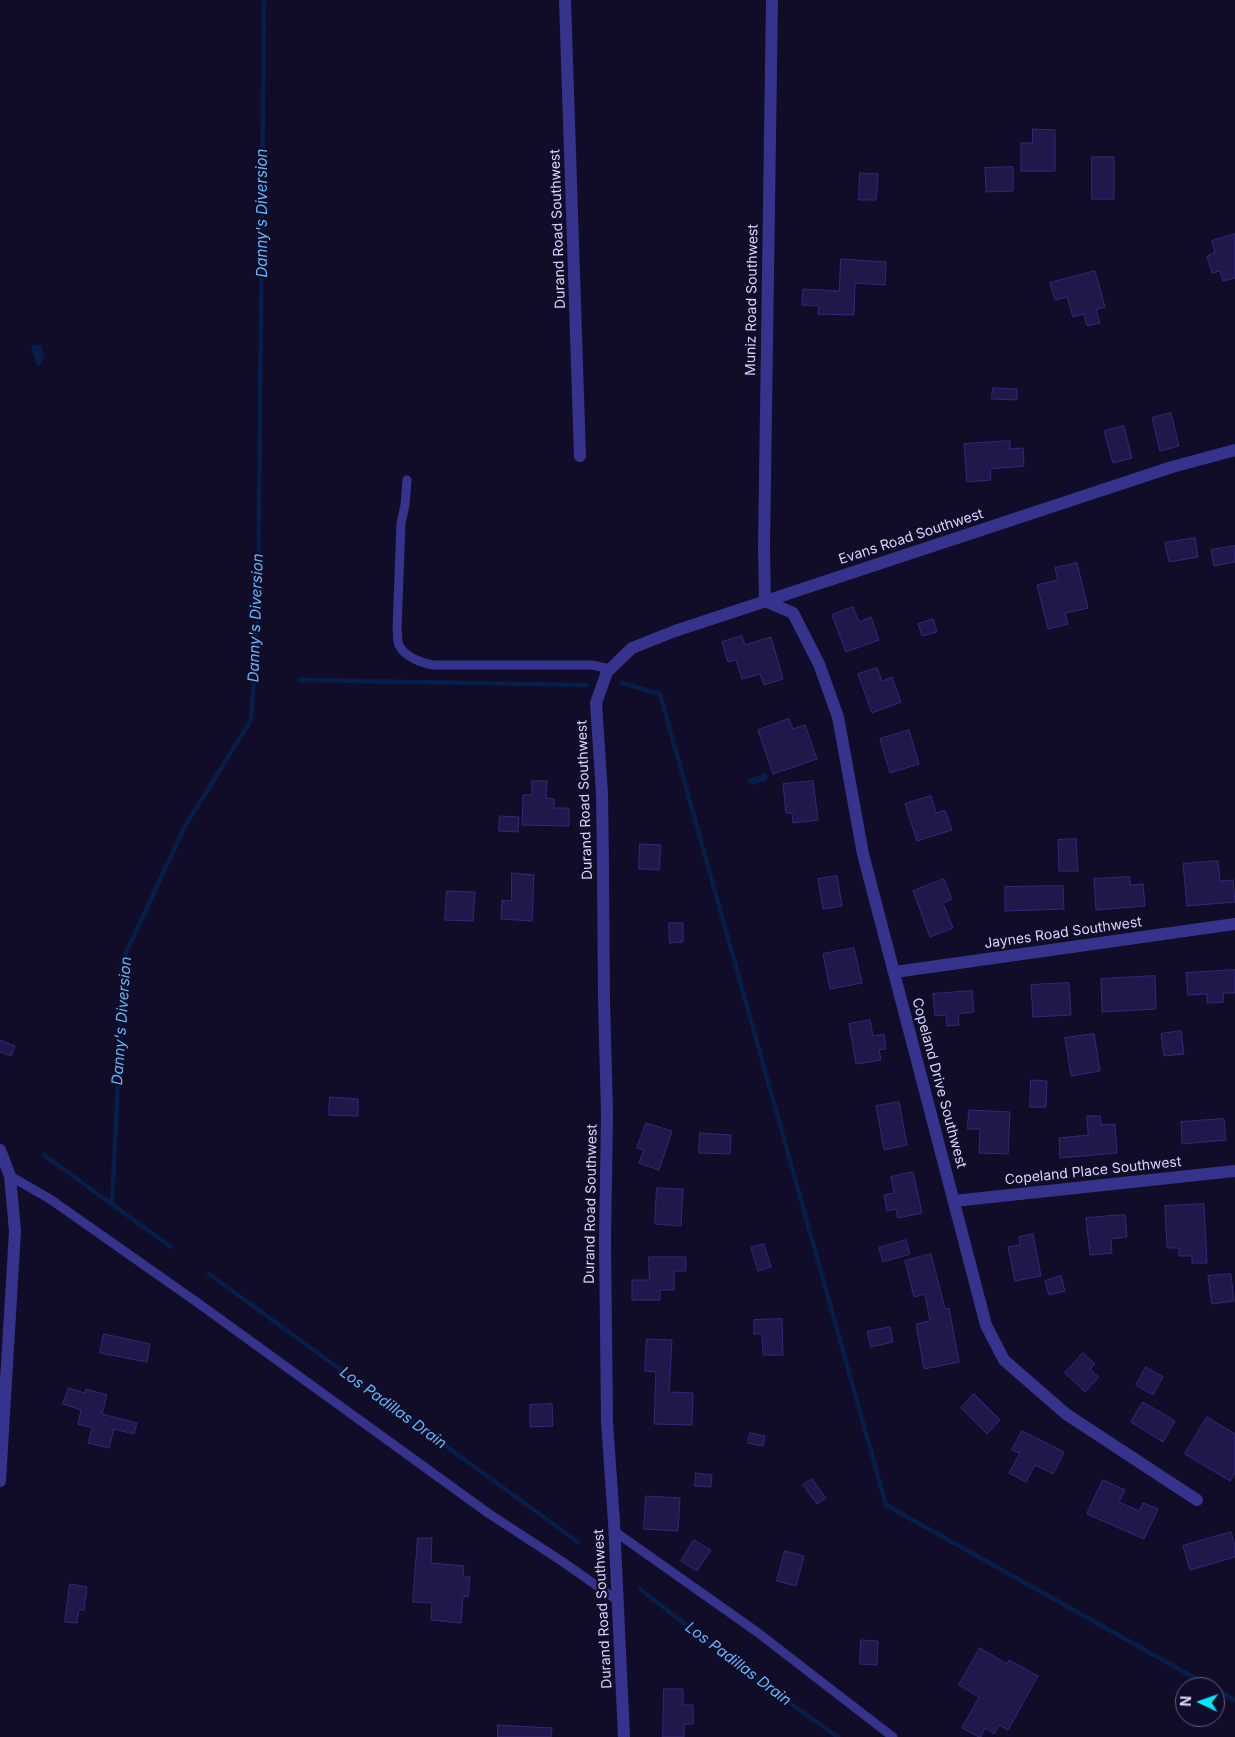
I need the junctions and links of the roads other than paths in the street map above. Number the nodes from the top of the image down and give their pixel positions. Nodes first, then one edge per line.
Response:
1 (565, 0) edge
2 (772, 0) edge
3 (1235, 450) edge
4 (580, 456) dead end
5 (407, 480) dead end
6 (765, 601) junction
7 (608, 671) junction
8 (1235, 924) edge
9 (895, 972) junction
10 (0, 1150) edge
11 (1235, 1171) edge
12 (10, 1176) junction
13 (954, 1201) junction
14 (4, 1345) edge
15 (0, 1481) edge
16 (1197, 1500) dead end
17 (614, 1531) junction
18 (617, 1600) junction
19 (624, 1737) edge
20 (893, 1737) edge

1 - 4 street, Durand Road Southwest
2 - 6 street, Muniz Road Southwest
3 - 6 street, Evans Road Southwest
5 - 7 lane
6 - 7 street, Evans Road Southwest
6 - 9 street, Copeland Drive Southwest
7 - 17 street, Durand Road Southwest
8 - 9 street, Jaynes Road Southwest
9 - 13 street, Copeland Drive Southwest
10 - 12 street
11 - 13 street, Copeland Place Southwest
12 - 14 street
12 - 18 lane
13 - 16 street, Copeland Drive Southwest
14 - 15 street
17 - 18 street, Durand Road Southwest
17 - 20 lane
18 - 19 street, Durand Road Southwest

